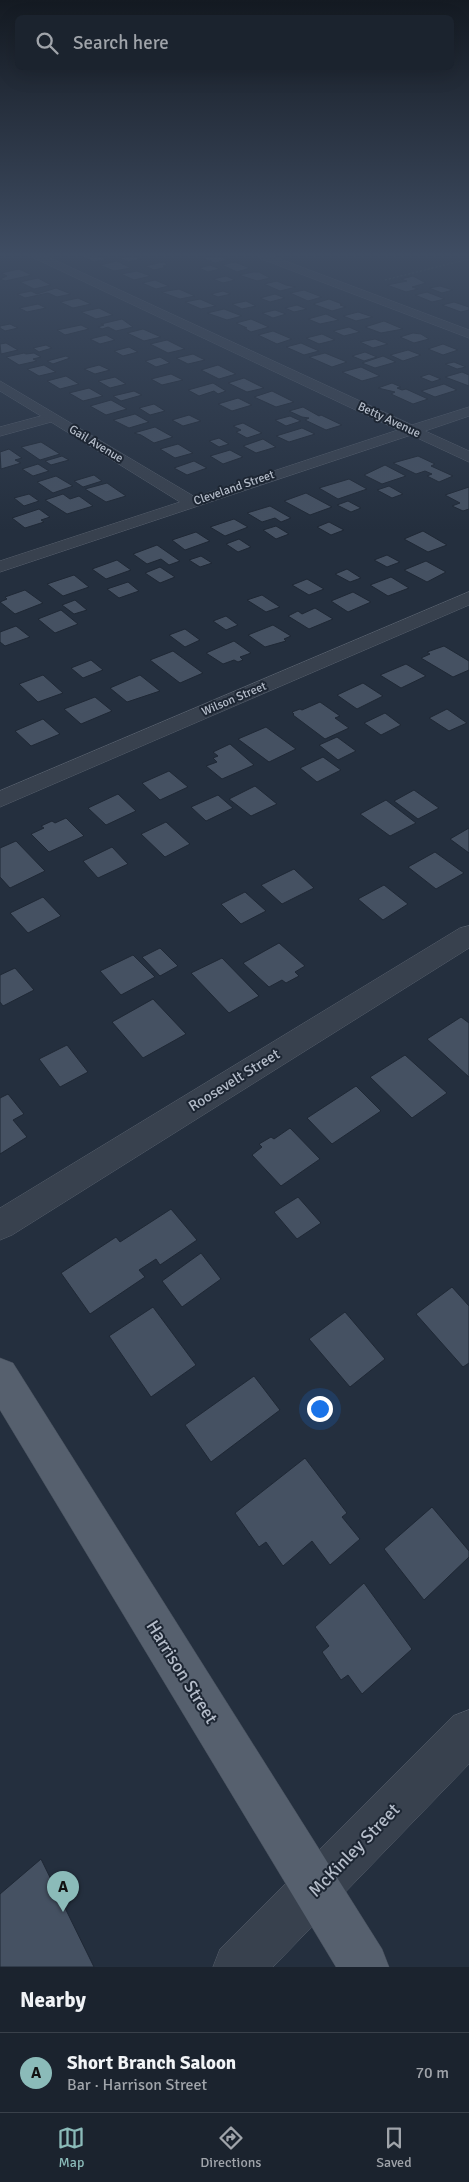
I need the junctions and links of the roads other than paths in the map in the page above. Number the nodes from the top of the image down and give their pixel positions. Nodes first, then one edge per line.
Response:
1 (234, 348) edge
2 (0, 386) edge
3 (469, 410) edge
4 (53, 417) junction
5 (410, 430) junction
6 (0, 432) edge
7 (469, 457) edge
8 (192, 502) junction
9 (0, 567) edge
10 (469, 598) edge
11 (0, 800) edge
12 (469, 935) edge
13 (0, 1224) edge
14 (0, 1376) edge
15 (469, 1732) edge
16 (316, 1888) junction
17 (238, 1967) edge
18 (364, 1967) edge

1 - 5 street, Betty Avenue
2 - 4 street, Gail Avenue
3 - 5 street, Cleveland Street
4 - 6 street
4 - 8 street, Gail Avenue
5 - 7 street, Betty Avenue
5 - 8 street, Cleveland Street
8 - 9 street, Cleveland Street
10 - 11 street, Wilson Street
12 - 13 street, Roosevelt Street
14 - 16 main road, Harrison Street
15 - 16 street, McKinley Street
16 - 17 street, McKinley Street
16 - 18 main road, Harrison Street

